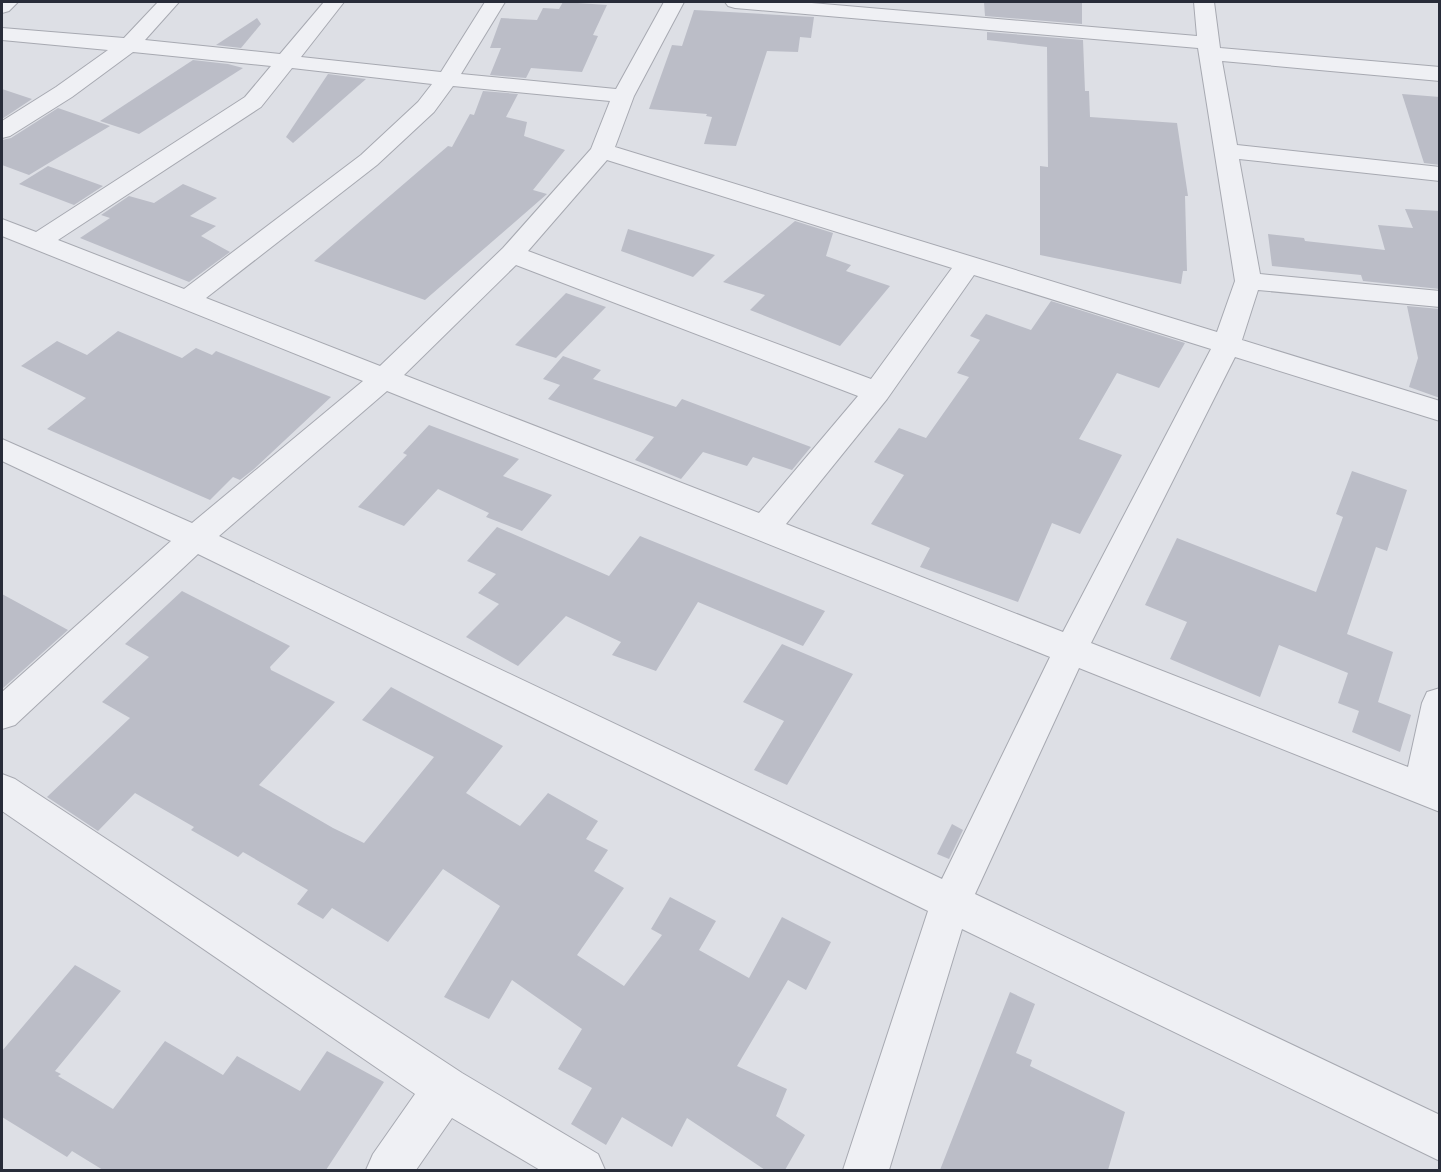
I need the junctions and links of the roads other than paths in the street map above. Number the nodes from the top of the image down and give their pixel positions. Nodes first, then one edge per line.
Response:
1 (8, 2) edge
2 (169, 2) edge
3 (334, 2) edge
4 (495, 2) edge
5 (674, 2) edge
6 (735, 2) edge
7 (1204, 2) edge
8 (2, 7) edge
9 (2, 34) edge
10 (130, 44) junction
11 (1210, 48) junction
12 (287, 61) junction
13 (1440, 74) edge
14 (446, 81) junction
15 (623, 96) junction
16 (2, 131) edge
17 (602, 151) junction
18 (1228, 151) junction
19 (1440, 174) edge
20 (2, 227) edge
21 (39, 242) junction
22 (512, 254) junction
23 (967, 266) junction
24 (1248, 281) junction
25 (188, 299) junction
26 (1440, 299) edge
27 (1227, 345) junction
28 (384, 378) junction
29 (877, 392) junction
30 (1440, 411) edge
31 (2, 449) edge
32 (765, 528) junction
33 (195, 538) junction
34 (1071, 649) junction
35 (1440, 703) edge
36 (2, 714) edge
37 (2, 791) edge
38 (1431, 793) edge
39 (950, 904) junction
40 (446, 1089) junction
41 (1440, 1139) edge
42 (389, 1170) edge
43 (582, 1170) edge
44 (866, 1170) edge

1 - 8 street
2 - 10 street
3 - 12 street
4 - 14 street
5 - 15 street
6 - 11 street
7 - 11 street
9 - 10 street
10 - 12 street
10 - 16 street
11 - 13 street
11 - 18 street
12 - 14 street
12 - 21 street
14 - 15 street
14 - 25 street
15 - 17 street
17 - 22 street
17 - 23 street
18 - 19 street
18 - 24 street
20 - 21 street
21 - 25 street
22 - 28 street
22 - 29 street
23 - 27 street
23 - 29 street
24 - 26 street
24 - 27 street
25 - 28 street
27 - 30 street
27 - 34 street
28 - 32 street
28 - 33 street
29 - 32 street
31 - 33 street
32 - 34 street
33 - 36 street
33 - 39 street
34 - 38 street
34 - 39 street
35 - 38 street
37 - 40 street
39 - 41 street
39 - 44 street
40 - 42 street
40 - 43 street

